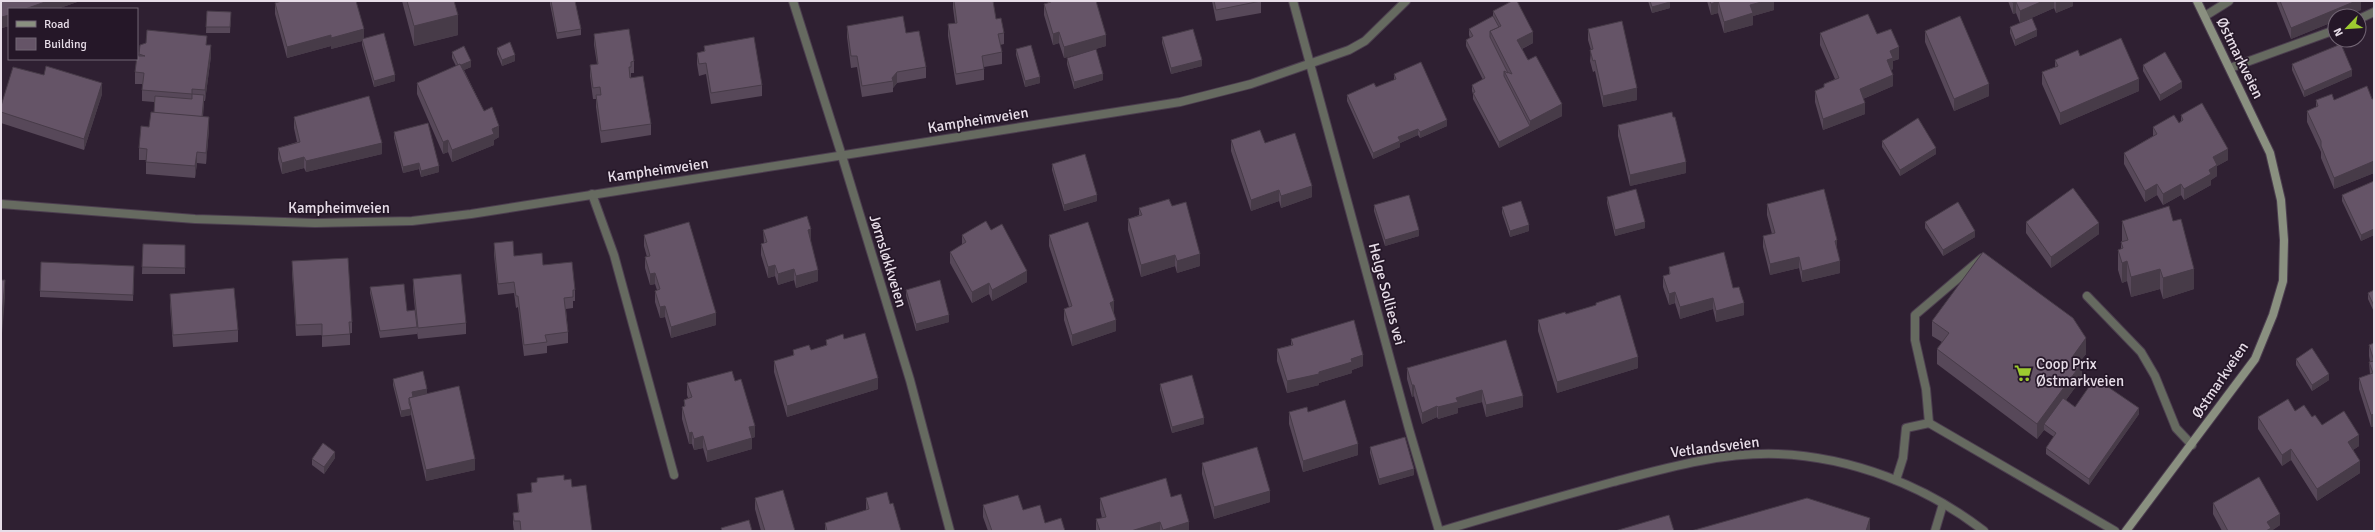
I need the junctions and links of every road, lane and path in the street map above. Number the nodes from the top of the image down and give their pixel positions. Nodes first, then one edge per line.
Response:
1 (793, 1) edge
2 (1293, 1) edge
3 (1406, 1) edge
4 (2197, 1) edge
5 (2229, 1) edge
6 (2205, 16) junction
7 (2327, 33) edge
8 (1311, 64) junction
9 (2230, 68) junction
10 (842, 156) junction
11 (592, 194) junction
12 (1, 204) edge
13 (1982, 258) edge
14 (2088, 296) dead end
15 (1929, 423) junction
16 (2192, 445) junction
17 (674, 475) dead end
18 (1896, 480) junction
19 (1943, 504) junction
20 (950, 531) edge
21 (1440, 531) edge
22 (1935, 531) edge
23 (1984, 531) edge
24 (2115, 531) edge
25 (2126, 531) edge

1 - 10 street, Jørnsløkkveien
2 - 8 street
3 - 8 street, Kampheimveien
4 - 6 street, Østmarkveien
5 - 6 street
6 - 9 street, Østmarkveien
7 - 9 street
8 - 10 street, Kampheimveien
8 - 21 street, Helge Sollies vei
9 - 16 street, Østmarkveien
10 - 11 street, Kampheimveien
10 - 20 street, Jørnsløkkveien
11 - 12 street, Kampheimveien
11 - 17 street
13 - 15 street
14 - 16 street
15 - 18 street
15 - 24 street
16 - 25 street, Østmarkveien
18 - 19 street, Vetlandsveien
18 - 21 street, Vetlandsveien
19 - 22 street
19 - 23 street, Vetlandsveien

